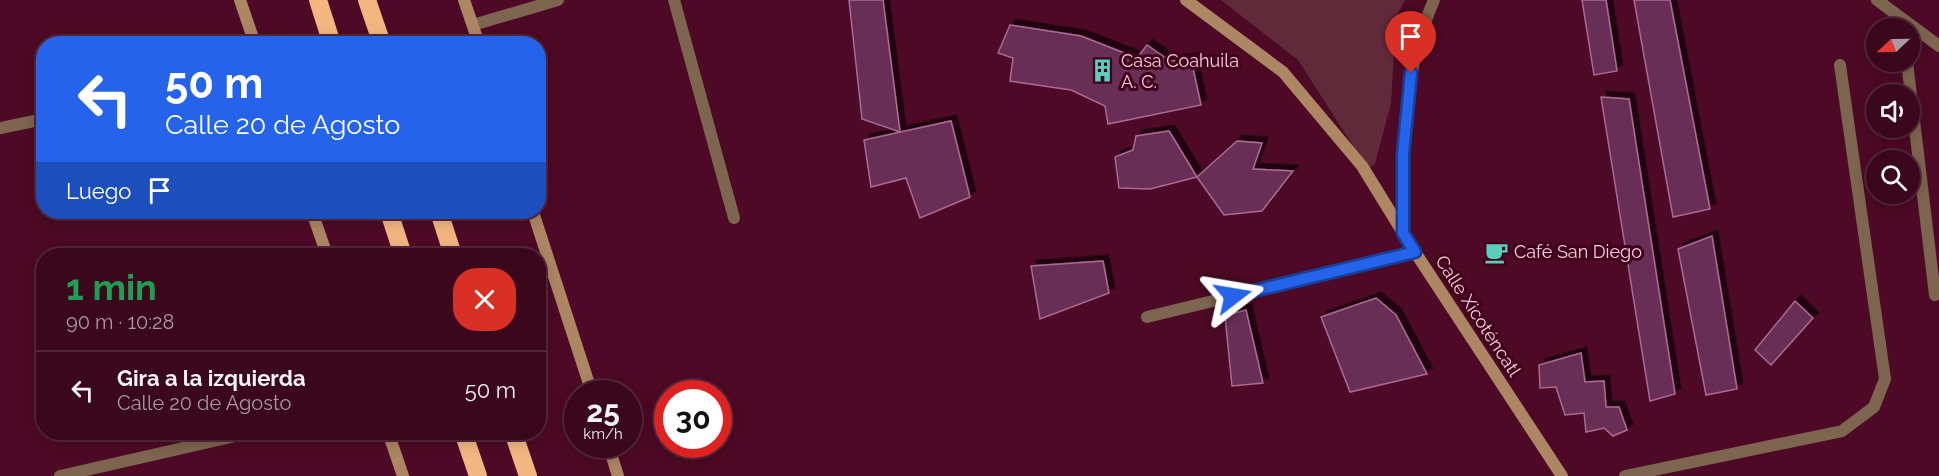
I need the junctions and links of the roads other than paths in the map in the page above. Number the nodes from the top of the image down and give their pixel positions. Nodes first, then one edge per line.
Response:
1 (240, 0) edge
2 (318, 0) edge
3 (367, 0) edge
4 (464, 0) edge
5 (558, 0) edge
6 (674, 0) edge
7 (1186, 0) edge
8 (1434, 0) edge
9 (1877, 0) edge
10 (1896, 18) edge
11 (473, 25) junction
12 (1920, 34) edge
13 (252, 36) edge
14 (329, 36) edge
15 (379, 36) edge
16 (476, 36) edge
17 (1939, 46) edge
18 (1840, 65) dead end
19 (1908, 72) edge
20 (36, 121) edge
21 (0, 128) edge
22 (734, 218) dead end
23 (314, 219) edge
24 (391, 219) edge
25 (441, 219) edge
26 (535, 219) edge
27 (1403, 233) junction
28 (325, 248) edge
29 (401, 248) edge
30 (451, 248) edge
31 (545, 248) edge
32 (546, 252) edge
33 (1415, 252) junction
34 (1935, 295) dead end
35 (1147, 317) dead end
36 (588, 380) edge
37 (218, 440) edge
38 (391, 440) edge
39 (464, 440) edge
40 (466, 440) edge
41 (516, 440) edge
42 (612, 458) edge
43 (60, 476) edge
44 (403, 476) edge
45 (467, 476) edge
46 (478, 476) edge
47 (528, 476) edge
48 (618, 476) edge
49 (1562, 476) edge
50 (1626, 476) edge

1 - 13 street
2 - 14 highway
3 - 15 highway
4 - 11 street
5 - 11 street
6 - 22 street
7 - 27 street, Calle Xicoténcatl
8 - 27 street
9 - 10 street
11 - 16 street
12 - 17 street
18 - 50 street
19 - 34 street
20 - 21 street
23 - 28 street
24 - 29 highway
25 - 30 highway
26 - 31 street
27 - 33 street, Calle Xicoténcatl
32 - 36 street
33 - 35 street
33 - 49 street, Calle Xicoténcatl
37 - 43 street
38 - 44 street
39 - 45 highway
40 - 46 highway
41 - 47 highway
42 - 48 street

